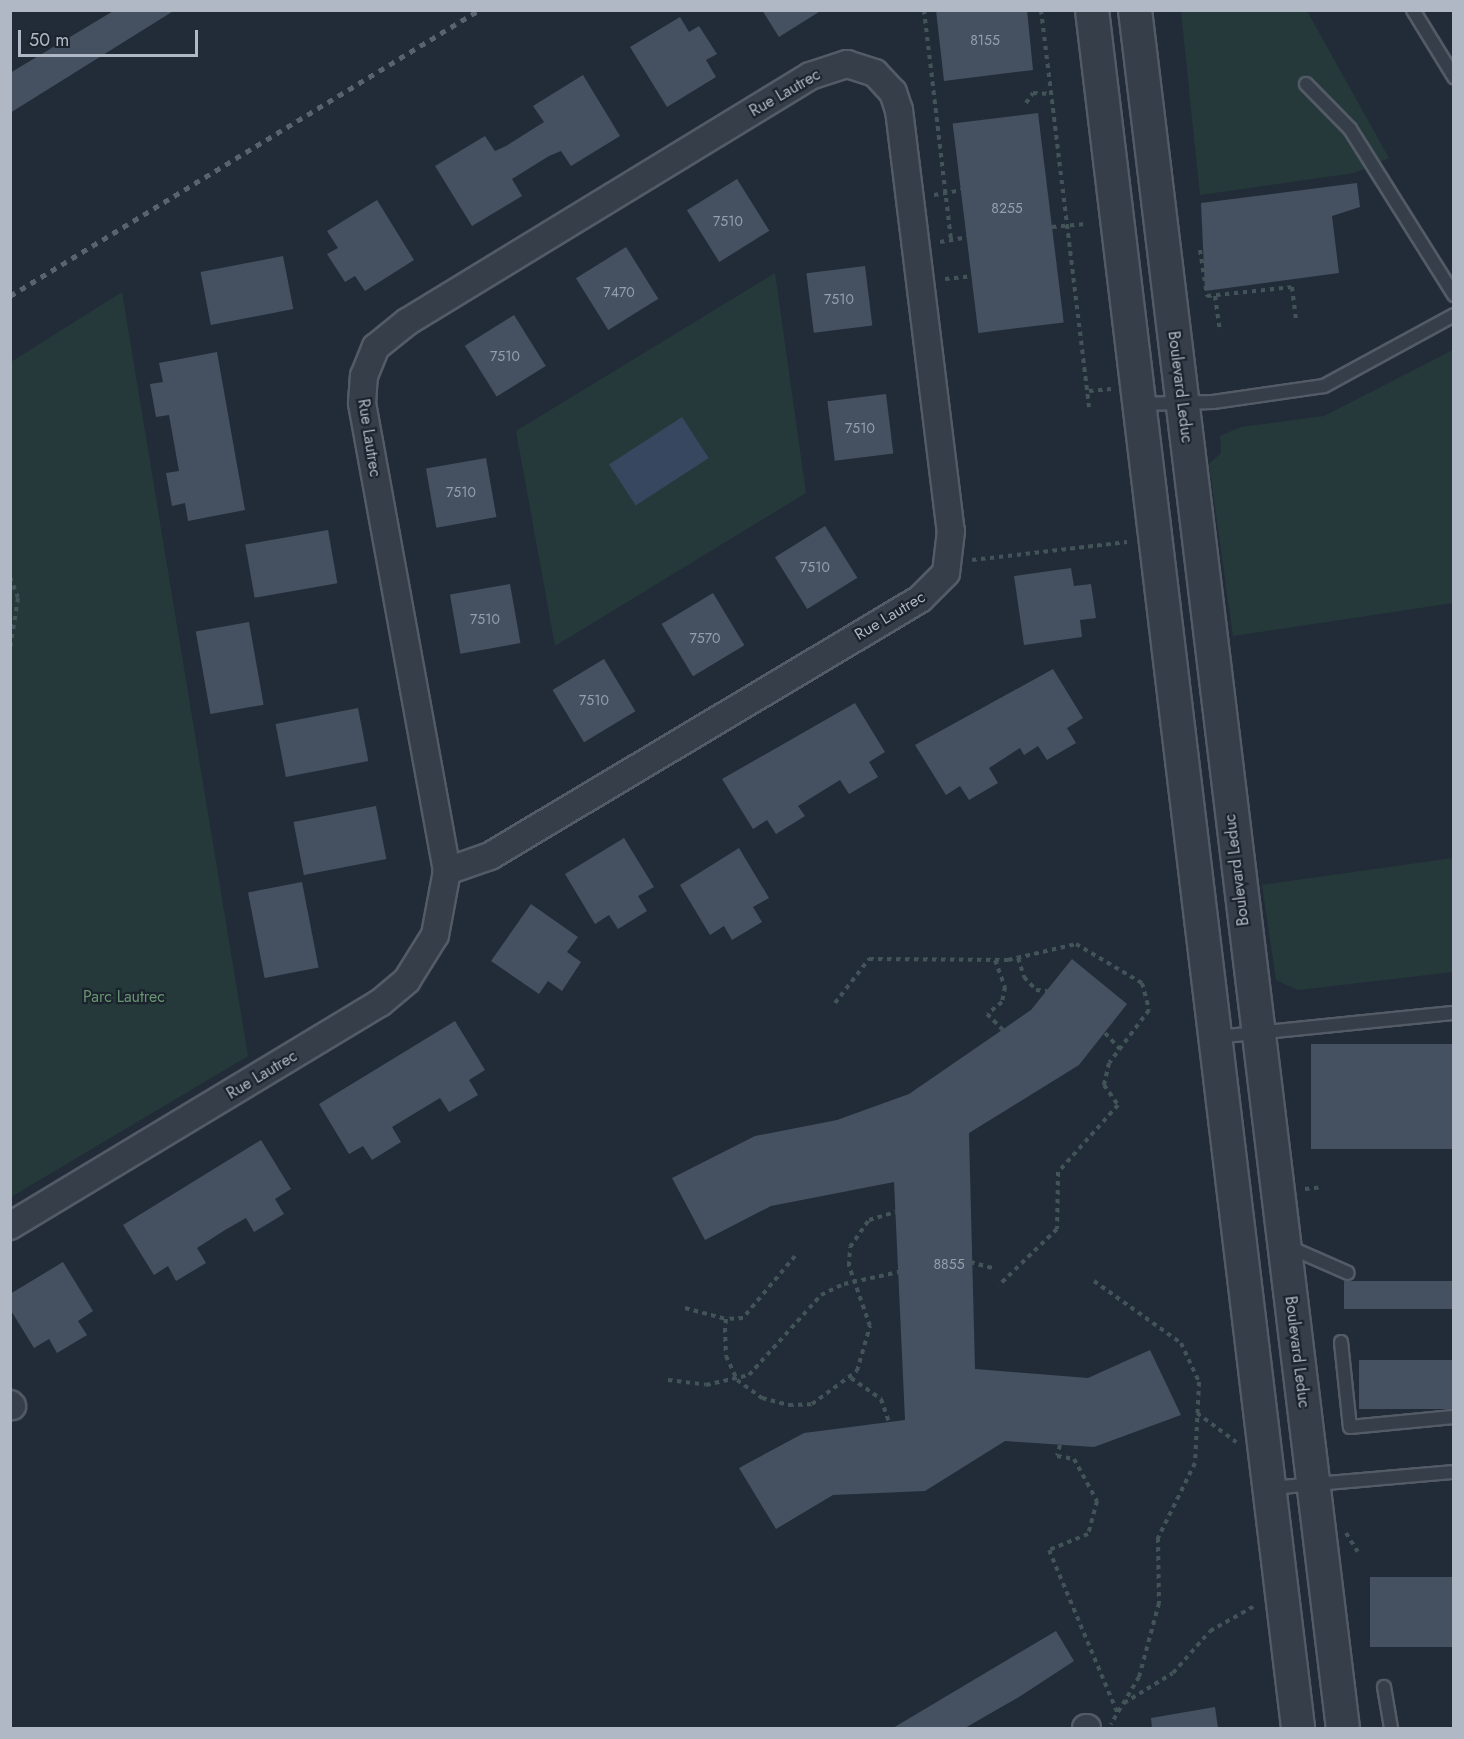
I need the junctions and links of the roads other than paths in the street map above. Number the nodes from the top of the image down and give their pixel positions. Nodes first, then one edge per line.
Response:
1 (1092, 10) edge
2 (1135, 10) edge
3 (1413, 10) edge
4 (1454, 77) edge
5 (1306, 84) dead end
6 (1454, 295) edge
7 (1454, 315) edge
8 (1127, 396) junction
9 (1181, 402) junction
10 (447, 871) junction
11 (1454, 1013) edge
12 (1256, 1035) junction
13 (1215, 1037) junction
14 (10, 1226) edge
15 (1283, 1243) junction
16 (1348, 1273) dead end
17 (1341, 1342) dead end
18 (1454, 1417) edge
19 (1454, 1472) edge
20 (1313, 1486) junction
21 (1270, 1488) junction
22 (1384, 1687) dead end
23 (1298, 1728) edge
24 (1343, 1728) edge
25 (1391, 1728) edge

1 - 8 street
2 - 9 street, Boulevard Leduc
3 - 4 lane
5 - 6 lane
7 - 9 lane
8 - 9 lane
8 - 13 street
9 - 12 street, Boulevard Leduc
10 - 10 street, Rue Lautrec
10 - 14 street, Rue Lautrec
11 - 12 lane
12 - 13 lane
12 - 15 street, Boulevard Leduc
13 - 21 street
15 - 16 lane
15 - 20 street, Boulevard Leduc
17 - 18 lane
19 - 20 lane
20 - 21 lane
20 - 24 street, Boulevard Leduc
21 - 23 street
22 - 25 lane

